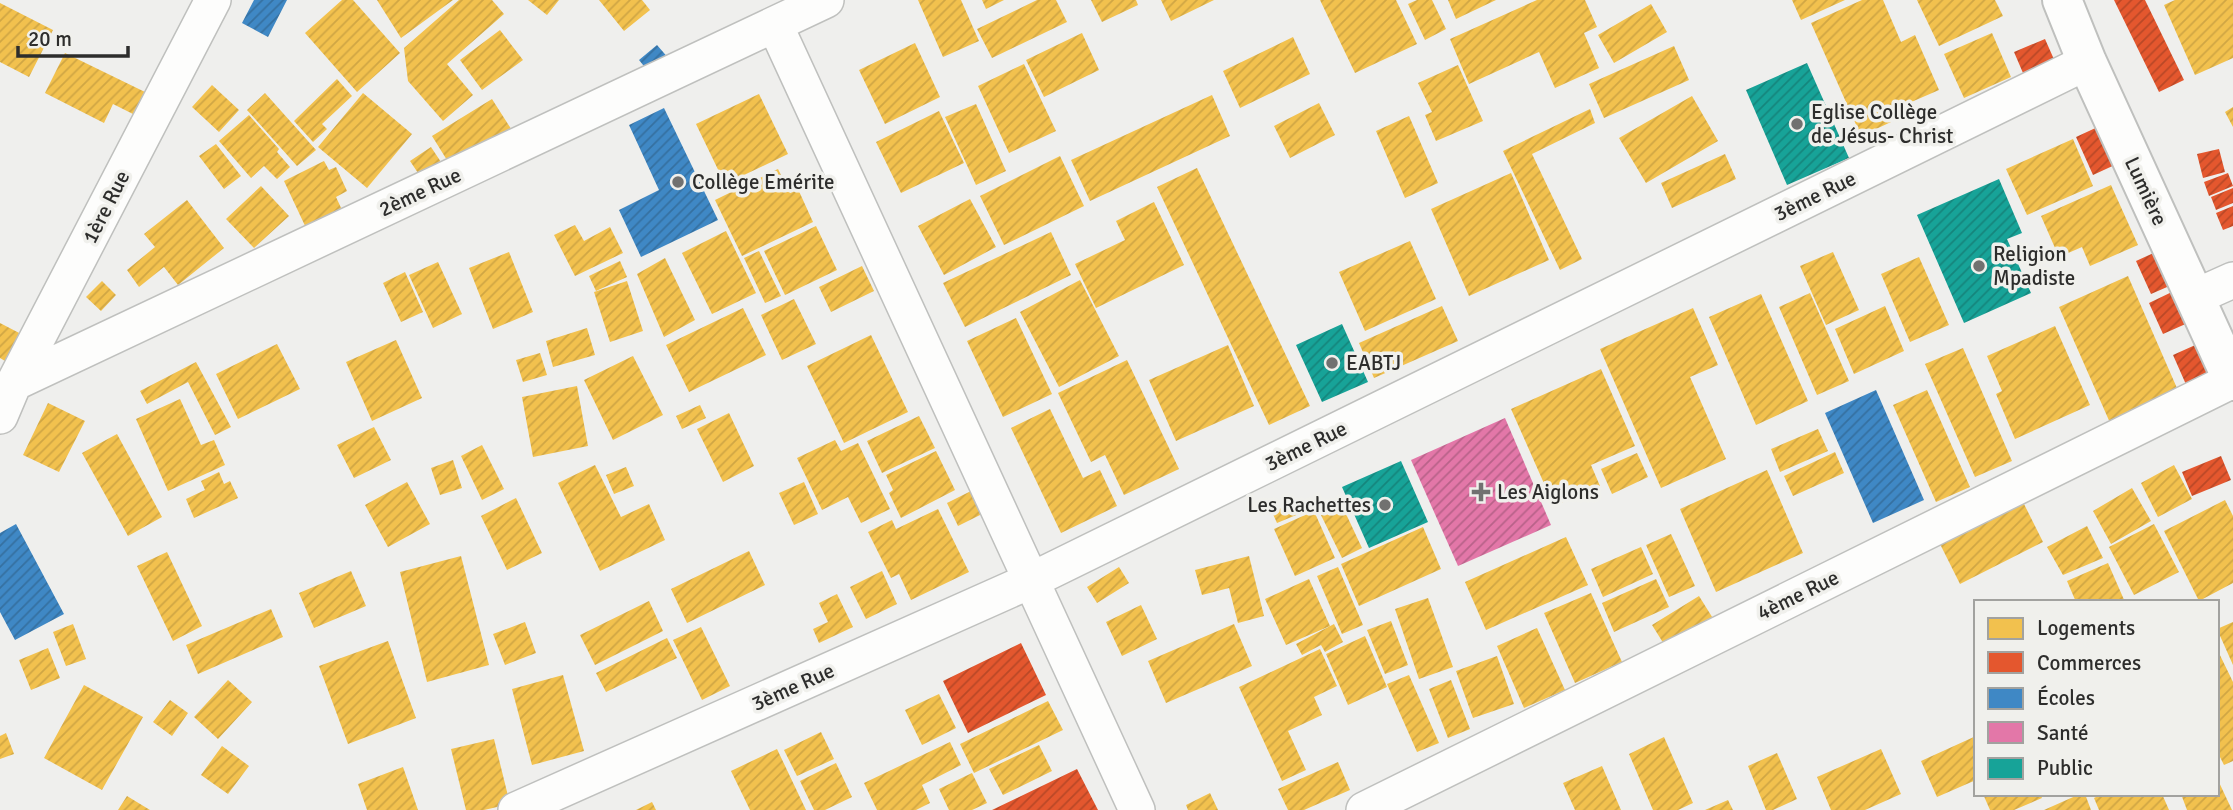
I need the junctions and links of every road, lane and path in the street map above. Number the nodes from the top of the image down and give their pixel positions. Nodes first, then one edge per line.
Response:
1 (214, 0) edge
2 (826, 0) edge
3 (2062, 0) edge
4 (775, 25) junction
5 (2087, 62) junction
6 (2233, 280) edge
7 (2195, 298) junction
8 (2233, 380) edge
9 (14, 383) junction
10 (0, 416) edge
11 (1032, 580) junction
12 (516, 810) edge
13 (1138, 810) edge
14 (1364, 810) edge

1 - 9 street, 1ère Rue
2 - 4 street, 2ème Rue
3 - 5 street, Lumière
4 - 9 street, 2ème Rue
4 - 11 street
5 - 7 street, Lumière
5 - 11 street, 3ème Rue
6 - 7 street
7 - 8 street, Lumière
8 - 14 street, 4ème Rue
9 - 10 street, 1ère Rue
11 - 12 street, 3ème Rue
11 - 13 street

